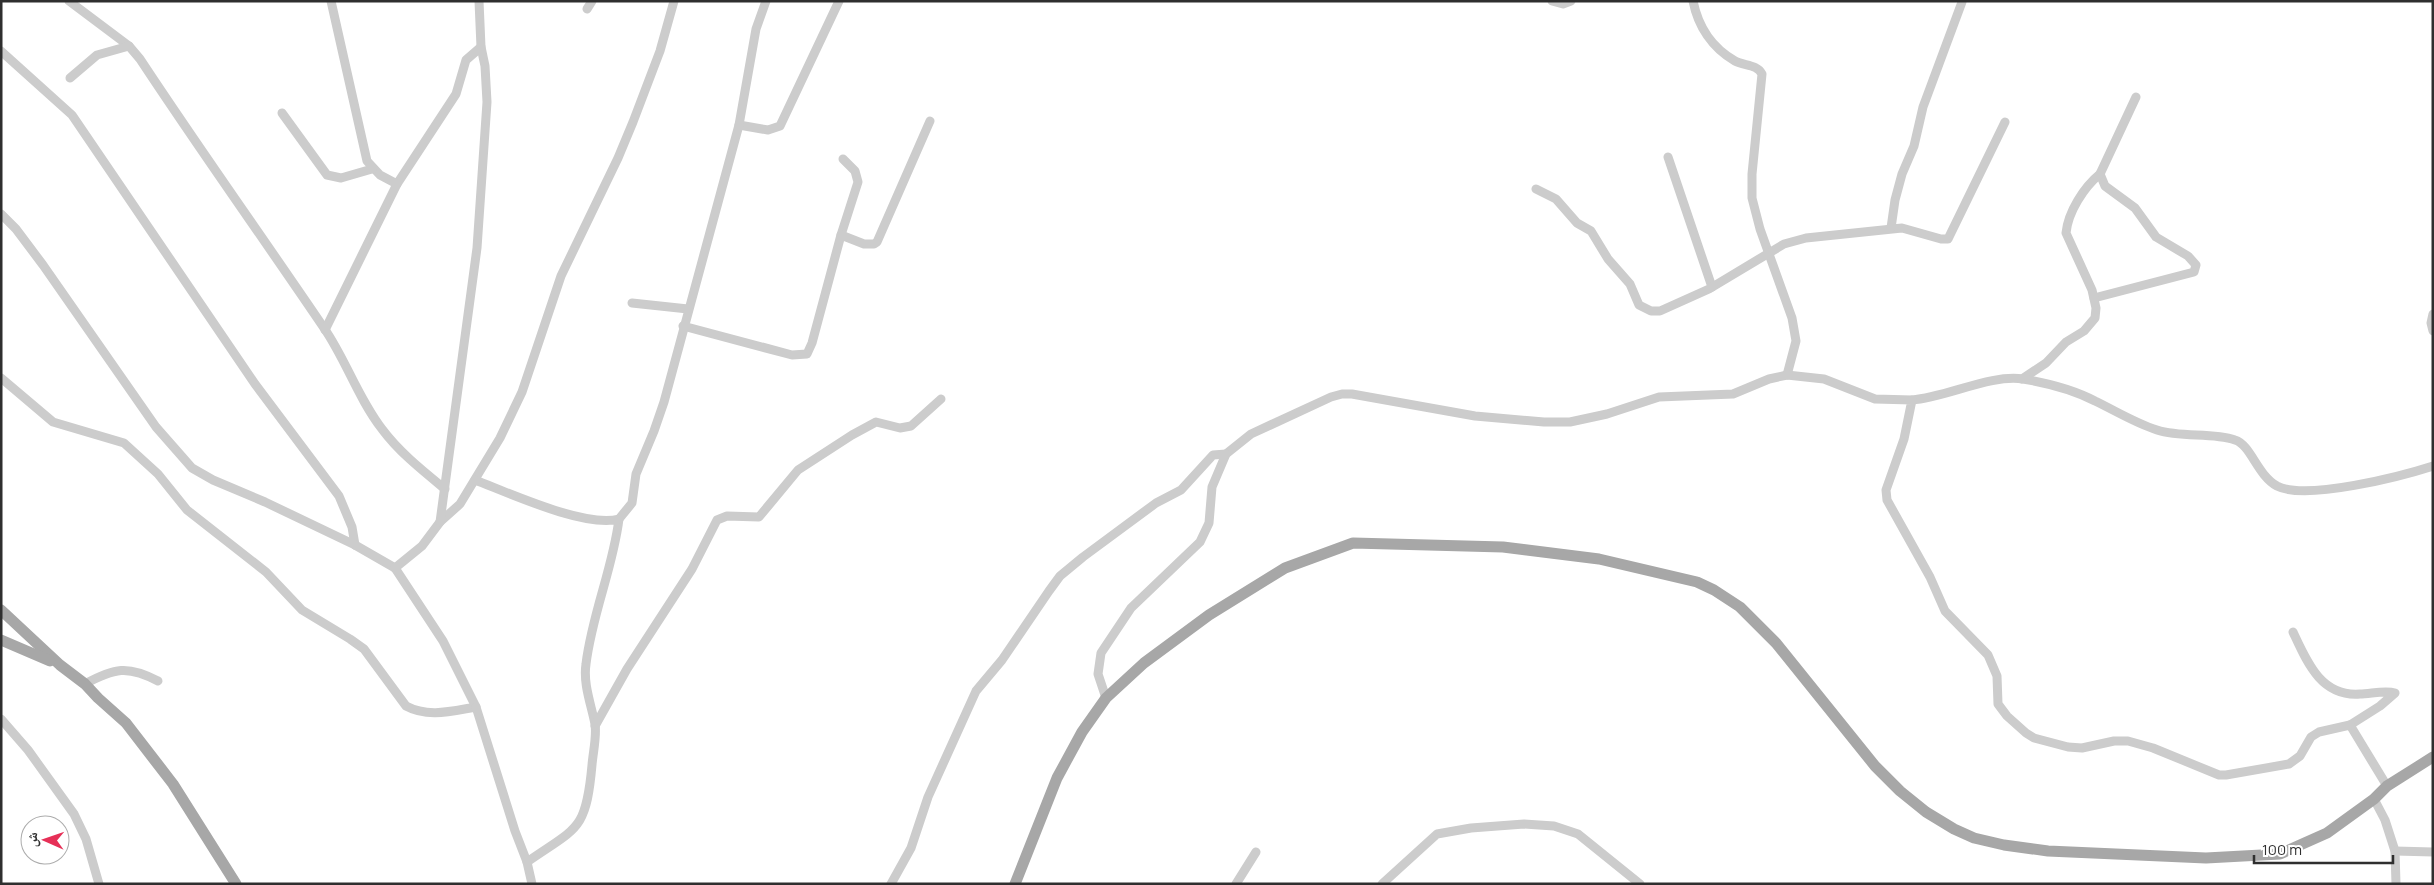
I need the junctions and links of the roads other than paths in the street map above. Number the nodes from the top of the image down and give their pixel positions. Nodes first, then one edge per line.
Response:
1 (70, 1) edge
2 (331, 1) edge
3 (479, 1) edge
4 (592, 1) edge
5 (674, 1) edge
6 (766, 1) edge
7 (839, 1) edge
8 (1552, 1) edge
9 (1571, 1) edge
10 (1693, 1) edge
11 (1962, 2) edge
12 (587, 10) dead end
13 (129, 46) junction
14 (481, 47) junction
15 (1, 51) edge
16 (70, 78) dead end
17 (2136, 97) dead end
18 (282, 113) dead end
19 (930, 121) dead end
20 (2004, 122) dead end
21 (739, 126) junction
22 (1668, 157) dead end
23 (843, 159) dead end
24 (372, 168) junction
25 (2100, 174) junction
26 (397, 184) junction
27 (1536, 189) dead end
28 (1, 214) edge
29 (1891, 228) junction
30 (841, 234) junction
31 (1770, 253) junction
32 (1712, 287) junction
33 (2094, 298) junction
34 (632, 303) dead end
35 (688, 309) junction
36 (2433, 314) edge
37 (683, 326) junction
38 (326, 330) junction
39 (2433, 331) edge
40 (1787, 374) junction
41 (1, 378) edge
42 (2022, 379) junction
43 (941, 399) dead end
44 (1912, 400) junction
45 (1226, 454) junction
46 (2433, 466) edge
47 (475, 480) junction
48 (445, 489) junction
49 (620, 520) junction
50 (440, 522) junction
51 (355, 544) junction
52 (395, 568) junction
53 (1, 610) edge
54 (2293, 632) dead end
55 (1, 640) edge
56 (60, 665) junction
57 (158, 681) dead end
58 (85, 684) junction
59 (1106, 698) junction
60 (476, 707) junction
61 (1, 719) edge
62 (2350, 725) junction
63 (595, 726) junction
64 (2433, 757) edge
65 (2387, 786) junction
66 (2374, 798) junction
67 (2394, 851) junction
68 (1256, 852) dead end
69 (2433, 852) edge
70 (527, 862) junction
71 (99, 884) edge
72 (236, 884) edge
73 (532, 884) edge
74 (891, 884) edge
75 (1015, 884) edge
76 (1236, 884) edge
77 (1382, 884) edge
78 (1640, 884) edge
79 (2396, 884) edge

1 - 13 street
2 - 24 street
3 - 14 street
4 - 12 street
5 - 47 street
6 - 21 street
7 - 21 street
8 - 9 street
10 - 31 street
11 - 29 street
13 - 16 street
13 - 38 street
14 - 26 street
14 - 48 street
15 - 51 street
17 - 25 street
18 - 24 street
19 - 30 street
20 - 29 street
21 - 35 street
22 - 32 street
23 - 30 street
24 - 26 street
25 - 33 street
25 - 33 street
26 - 38 street
27 - 32 street
28 - 51 street
29 - 31 street
30 - 37 street
31 - 32 street
31 - 40 street
33 - 42 street
34 - 35 street
35 - 37 street
36 - 39 street
37 - 49 street
38 - 48 street
40 - 44 street
40 - 45 street
41 - 60 street
42 - 44 street
42 - 46 street
43 - 63 street
44 - 62 street
45 - 59 street
45 - 74 street
47 - 49 street
47 - 50 street
48 - 50 street
49 - 63 street
50 - 52 street
51 - 52 street
52 - 60 street
53 - 56 main road
54 - 62 street
55 - 56 main road
56 - 58 main road
57 - 58 street
58 - 72 main road
59 - 66 main road
59 - 75 main road
60 - 70 street
61 - 71 street
62 - 65 street
63 - 70 street
64 - 65 main road
65 - 66 main road
66 - 67 street
67 - 69 street
67 - 79 street
68 - 76 street
70 - 73 street
77 - 78 street

